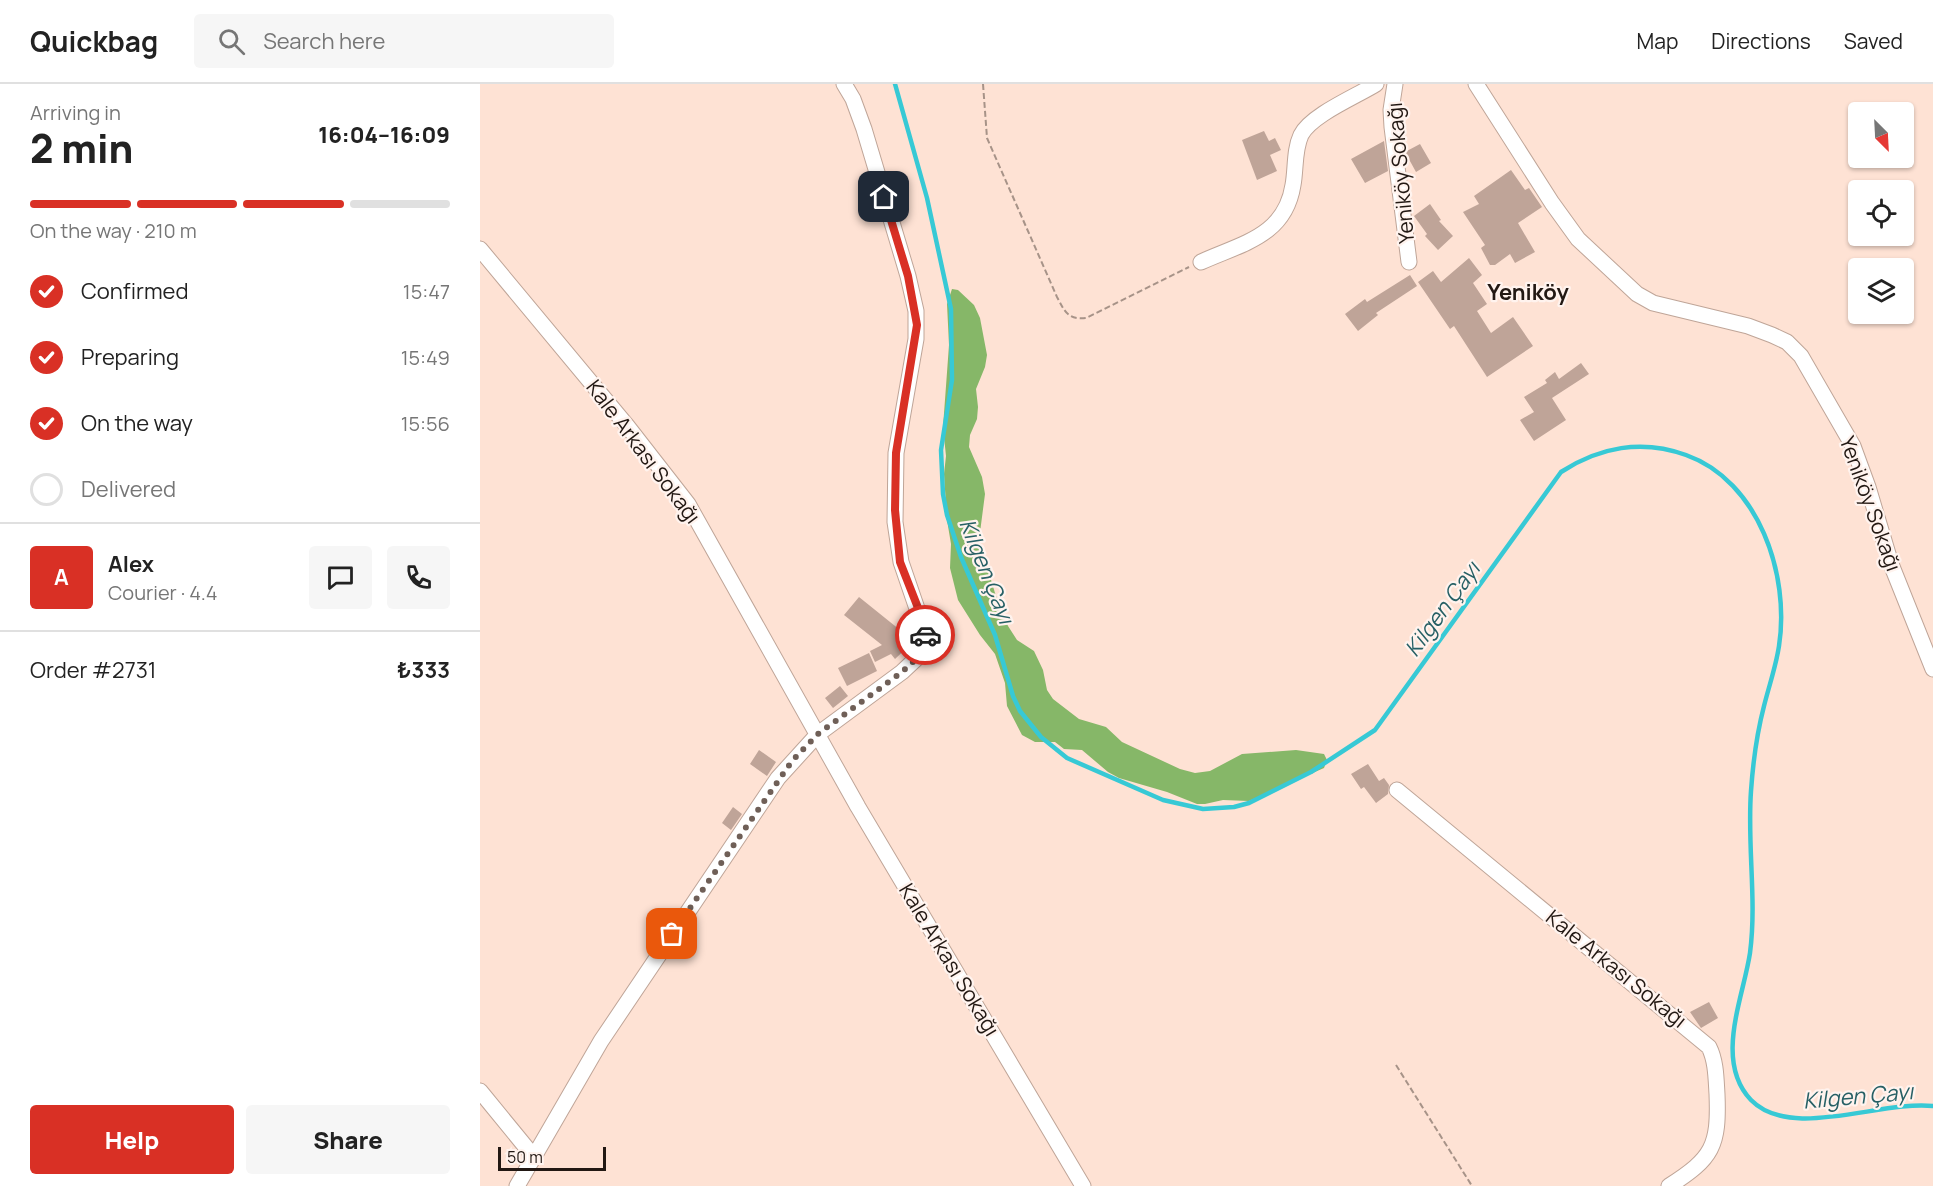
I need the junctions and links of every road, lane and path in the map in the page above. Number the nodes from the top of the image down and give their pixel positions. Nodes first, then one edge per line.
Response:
1 (844, 84) edge
2 (983, 84) edge
3 (1376, 84) edge
4 (1395, 84) edge
5 (1476, 84) edge
6 (480, 249) edge
7 (1201, 262) joint
8 (1409, 262) dead end
9 (1933, 669) edge
10 (818, 734) junction
11 (1397, 790) dead end
12 (1396, 1065) dead end
13 (480, 1091) edge
14 (534, 1158) junction
15 (517, 1186) edge
16 (1083, 1186) edge
17 (1472, 1186) edge
18 (1669, 1186) edge

1 - 10 street
2 - 7 path
3 - 7 street, Yeniköy Sokağı
4 - 8 street, Yeniköy Sokağı
5 - 9 street, Yeniköy Sokağı
6 - 10 street, Kale Arkası Sokağı
10 - 14 street
10 - 16 street, Kale Arkası Sokağı
11 - 18 street, Kale Arkası Sokağı
12 - 17 path
13 - 14 street
14 - 15 street

